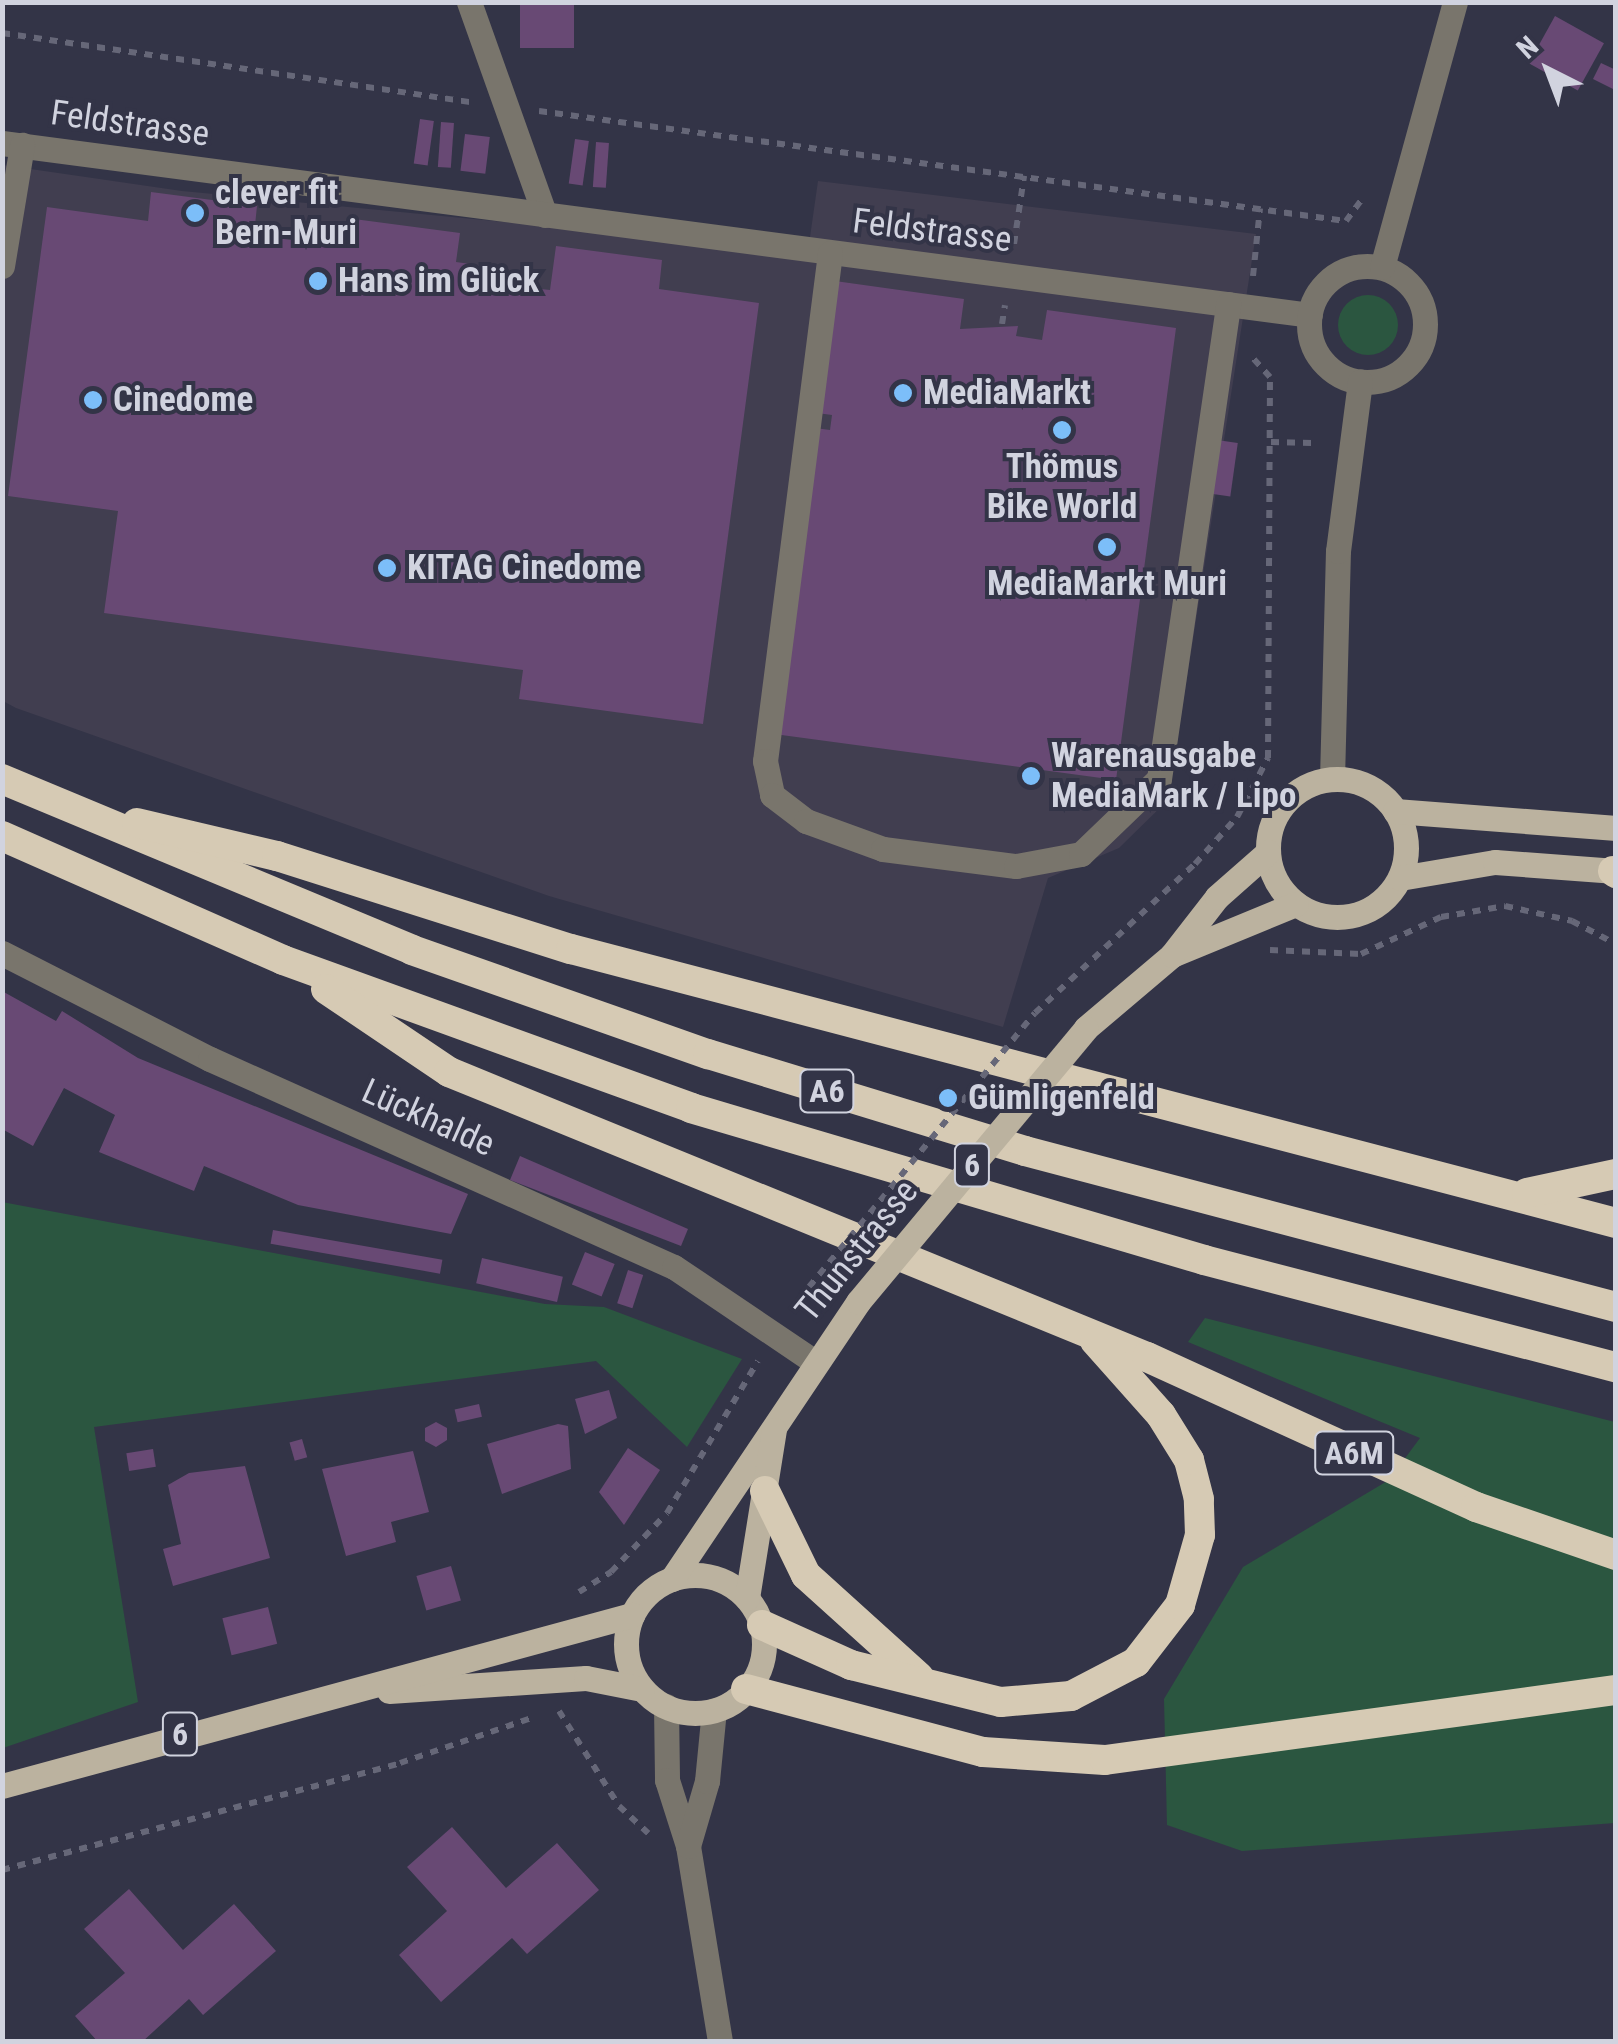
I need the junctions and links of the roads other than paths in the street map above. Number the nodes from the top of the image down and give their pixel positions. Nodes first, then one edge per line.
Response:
1 (469, 2) edge
2 (1455, 2) edge
3 (12, 144) edge
4 (546, 215) junction
5 (830, 253) junction
6 (2, 266) edge
7 (1382, 268) junction
8 (1238, 307) junction
9 (1310, 315) junction
10 (1360, 382) junction
11 (2, 779) edge
12 (1332, 779) junction
13 (62, 806) junction
14 (1396, 811) junction
15 (1616, 828) edge
16 (2, 836) edge
17 (1268, 852) junction
18 (1615, 872) edge
19 (1400, 878) junction
20 (1296, 904) junction
21 (2, 953) edge
22 (1172, 955) junction
23 (282, 960) junction
24 (1616, 1174) edge
25 (1519, 1194) junction
26 (1616, 1223) edge
27 (1616, 1307) edge
28 (1095, 1341) junction
29 (815, 1362) junction
30 (1616, 1368) edge
31 (775, 1427) junction
32 (764, 1491) junction
33 (1616, 1555) edge
34 (672, 1578) junction
35 (746, 1598) junction
36 (632, 1615) junction
37 (762, 1625) junction
38 (934, 1688) junction
39 (642, 1689) junction
40 (746, 1689) junction
41 (1616, 1690) edge
42 (360, 1692) junction
43 (666, 1706) junction
44 (714, 1710) junction
45 (2, 1786) edge
46 (688, 1850) junction
47 (720, 2042) edge

1 - 4 street
2 - 7 street
3 - 4 street, Feldstrasse
3 - 6 street
4 - 5 street, Feldstrasse
5 - 8 street, Feldstrasse
5 - 8 street
7 - 9 street
7 - 10 street
8 - 9 street, Feldstrasse
9 - 10 street
10 - 12 street
11 - 13 highway, A6
12 - 14 main road
12 - 17 main road
13 - 25 highway
13 - 27 highway, A6
14 - 15 main road
14 - 19 main road
16 - 23 highway, A6
17 - 20 main road
17 - 22 main road, Thunstrasse / 6
18 - 19 main road
19 - 20 main road
20 - 22 main road, Thunstrasse / 6
21 - 29 street, Lückhalde
22 - 29 main road, Thunstrasse / 6, bridge
23 - 28 highway
23 - 30 highway, A6
24 - 25 highway
25 - 26 highway
28 - 33 highway, A6M
28 - 38 highway
29 - 31 main road, Thunstrasse / 6
31 - 32 main road, Thunstrasse / 6
31 - 34 main road, Thunstrasse / 6
32 - 35 main road, Thunstrasse / 6
32 - 38 highway
34 - 35 main road
34 - 36 main road
35 - 37 main road
36 - 39 main road
36 - 42 main road, 6
37 - 38 highway
37 - 40 main road
39 - 42 main road, 6
39 - 43 main road
40 - 41 highway
40 - 44 main road
42 - 45 main road, 6
43 - 44 main road
43 - 46 street
44 - 46 street
46 - 47 street

